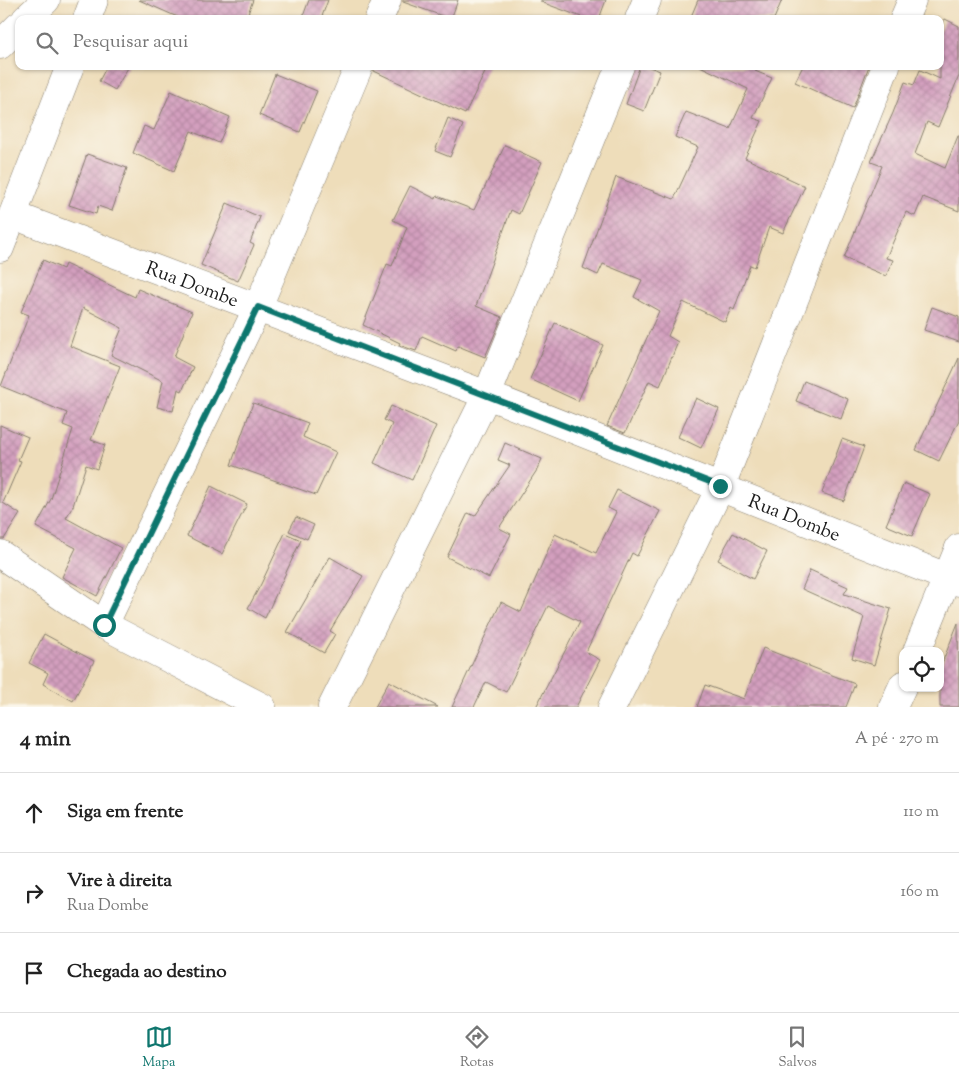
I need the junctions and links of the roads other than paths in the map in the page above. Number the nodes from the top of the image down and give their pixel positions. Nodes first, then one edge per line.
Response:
1 (46, 0) edge
2 (94, 0) edge
3 (386, 0) edge
4 (647, 0) edge
5 (912, 0) edge
6 (30, 15) edge
7 (88, 15) edge
8 (380, 15) edge
9 (641, 15) edge
10 (906, 15) edge
11 (15, 30) edge
12 (0, 45) edge
13 (68, 70) edge
14 (357, 70) edge
15 (618, 70) edge
16 (884, 70) edge
17 (13, 214) junction
18 (0, 248) edge
19 (258, 307) junction
20 (487, 395) junction
21 (720, 486) junction
22 (959, 548) edge
23 (0, 554) edge
24 (953, 579) edge
25 (104, 625) junction
26 (919, 647) edge
27 (900, 692) edge
28 (262, 707) edge
29 (332, 707) edge
30 (612, 707) edge
31 (893, 707) edge

1 - 6 main road
2 - 7 main road
3 - 8 main road
4 - 9 main road
5 - 10 main road
11 - 12 main road
13 - 17 main road
14 - 19 main road
15 - 20 main road
16 - 21 main road
17 - 18 main road
17 - 19 main road, Rua Dombe
19 - 20 main road, Rua Dombe
19 - 25 main road
20 - 21 main road, Rua Dombe
20 - 29 main road
21 - 24 main road, Rua Dombe
21 - 30 main road
22 - 24 main road
23 - 25 main road
24 - 26 main road
25 - 28 main road
27 - 31 main road

